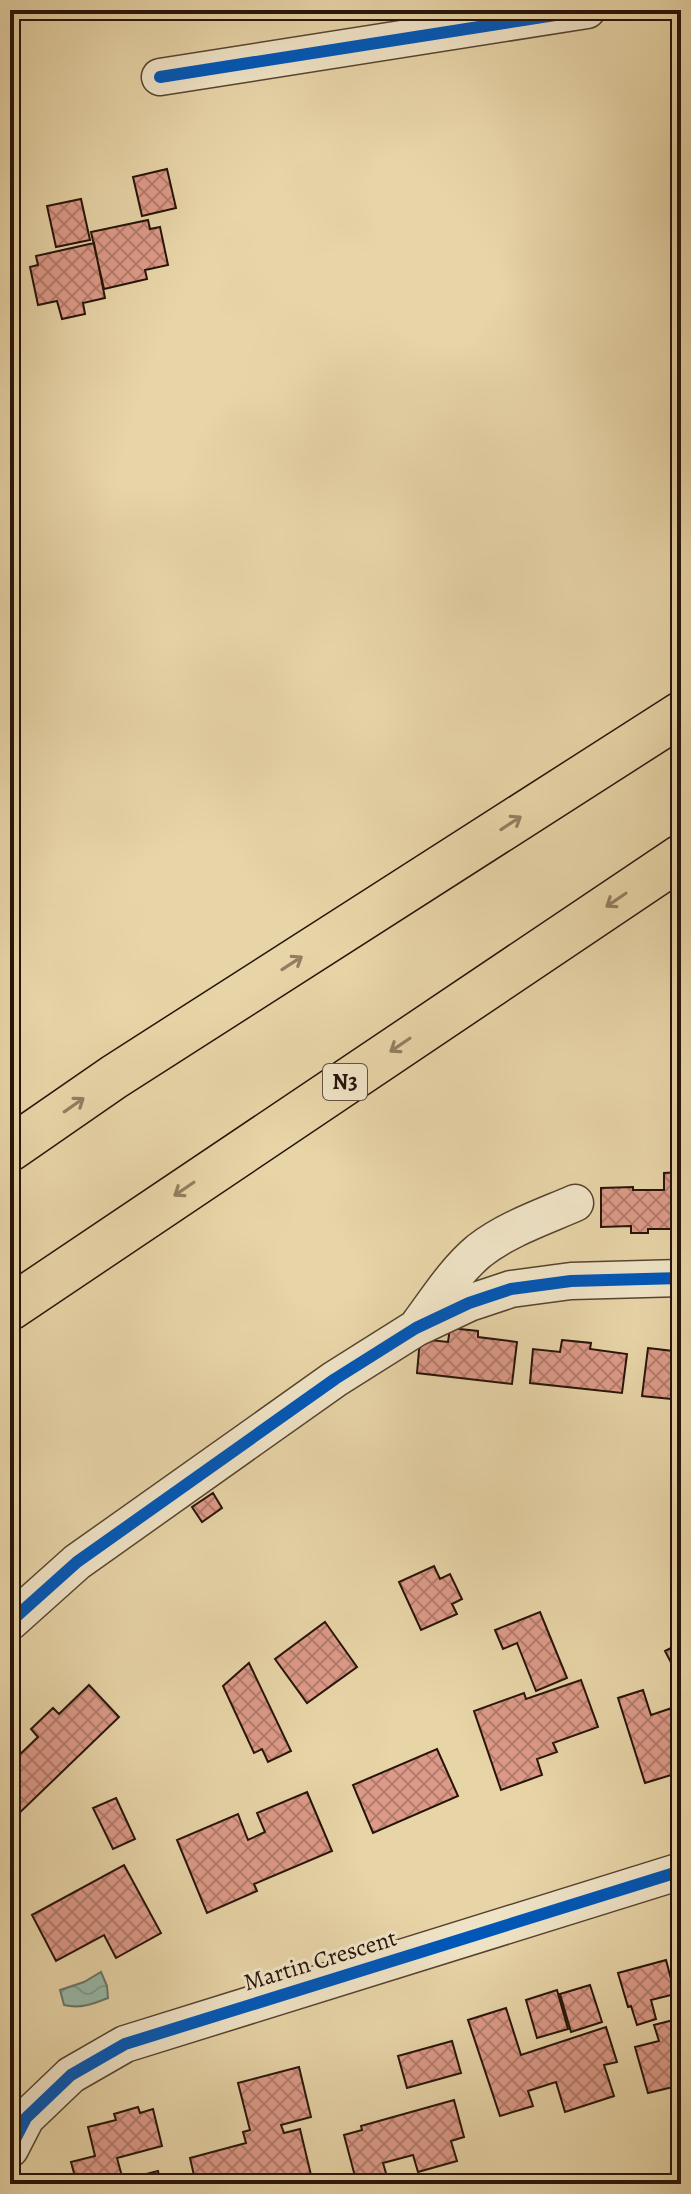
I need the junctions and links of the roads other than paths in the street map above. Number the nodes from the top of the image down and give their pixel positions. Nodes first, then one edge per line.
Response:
1 (587, 10) edge
2 (486, 18) edge
3 (160, 77) dead end
4 (681, 714) edge
5 (681, 857) edge
6 (10, 1149) edge
7 (575, 1203) dead end
8 (681, 1278) edge
9 (10, 1308) edge
10 (416, 1328) junction
11 (10, 1622) edge
12 (681, 1871) edge
13 (10, 2149) edge

1 - 2 street
2 - 3 street
6 -> 4 highway
5 -> 9 highway, N3
7 - 10 street
8 - 10 street
10 - 11 street
12 - 13 street, Martin Crescent

